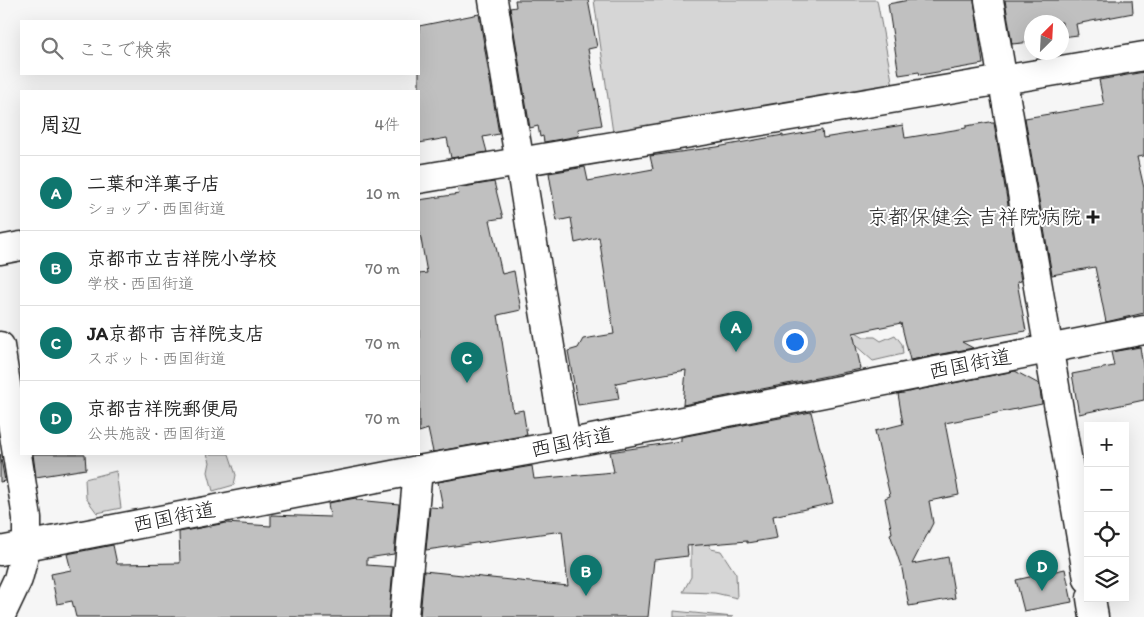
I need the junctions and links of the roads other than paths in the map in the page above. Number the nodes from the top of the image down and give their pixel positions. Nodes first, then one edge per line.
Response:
1 (493, 0) edge
2 (989, 0) edge
3 (1144, 56) edge
4 (1002, 79) junction
5 (520, 161) junction
6 (420, 179) edge
7 (20, 246) edge
8 (0, 250) edge
9 (1144, 330) edge
10 (0, 346) edge
11 (1048, 349) junction
12 (566, 444) junction
13 (418, 470) junction
14 (27, 545) junction
15 (0, 551) edge
16 (1084, 557) edge
17 (1092, 602) edge
18 (5, 615) edge
19 (404, 617) edge
20 (1094, 617) edge

1 - 5 street
2 - 4 street
3 - 4 street
4 - 5 street
4 - 11 street
5 - 6 street
5 - 12 street
7 - 8 street
9 - 11 street, 西国街道
10 - 14 street
11 - 12 street, 西国街道
11 - 16 street
12 - 13 street, 西国街道
13 - 14 street, 西国街道
13 - 19 street
14 - 15 street, 西国街道
14 - 18 street
17 - 20 street

